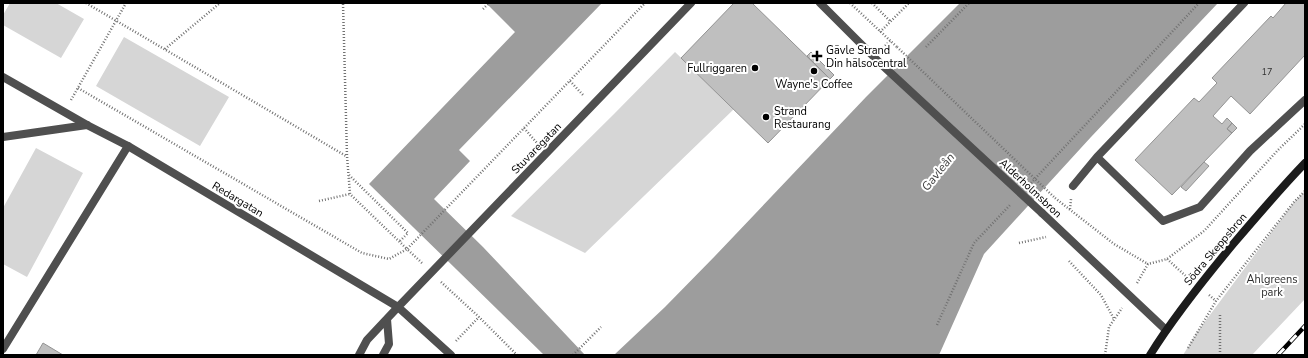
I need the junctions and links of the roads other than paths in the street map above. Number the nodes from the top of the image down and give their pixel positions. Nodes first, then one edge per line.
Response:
1 (691, 3) edge
2 (820, 3) edge
3 (1244, 3) edge
4 (3, 77) edge
5 (1305, 100) edge
6 (87, 126) junction
7 (3, 137) edge
8 (128, 146) junction
9 (1097, 157) junction
10 (1305, 163) edge
11 (1073, 186) dead end
12 (398, 307) junction
13 (387, 319) junction
14 (1166, 330) junction
15 (3, 348) edge
16 (449, 353) edge
17 (359, 355) edge
18 (383, 355) edge
19 (1150, 355) edge

1 - 12 street, Stuvaregatan
2 - 14 street, Alderholmsbron, bridge
3 - 9 street
4 - 6 street, Redargatan
5 - 9 street
6 - 7 street
6 - 8 street, Redargatan
8 - 12 street, Redargatan
8 - 15 street
9 - 11 street
10 - 14 street, Södra Skeppsbron
12 - 13 street, Stuvaregatan
12 - 16 street, Redargatan
13 - 17 street, Stuvaregatan
13 - 18 street
14 - 19 street, Södra Skeppsbron

